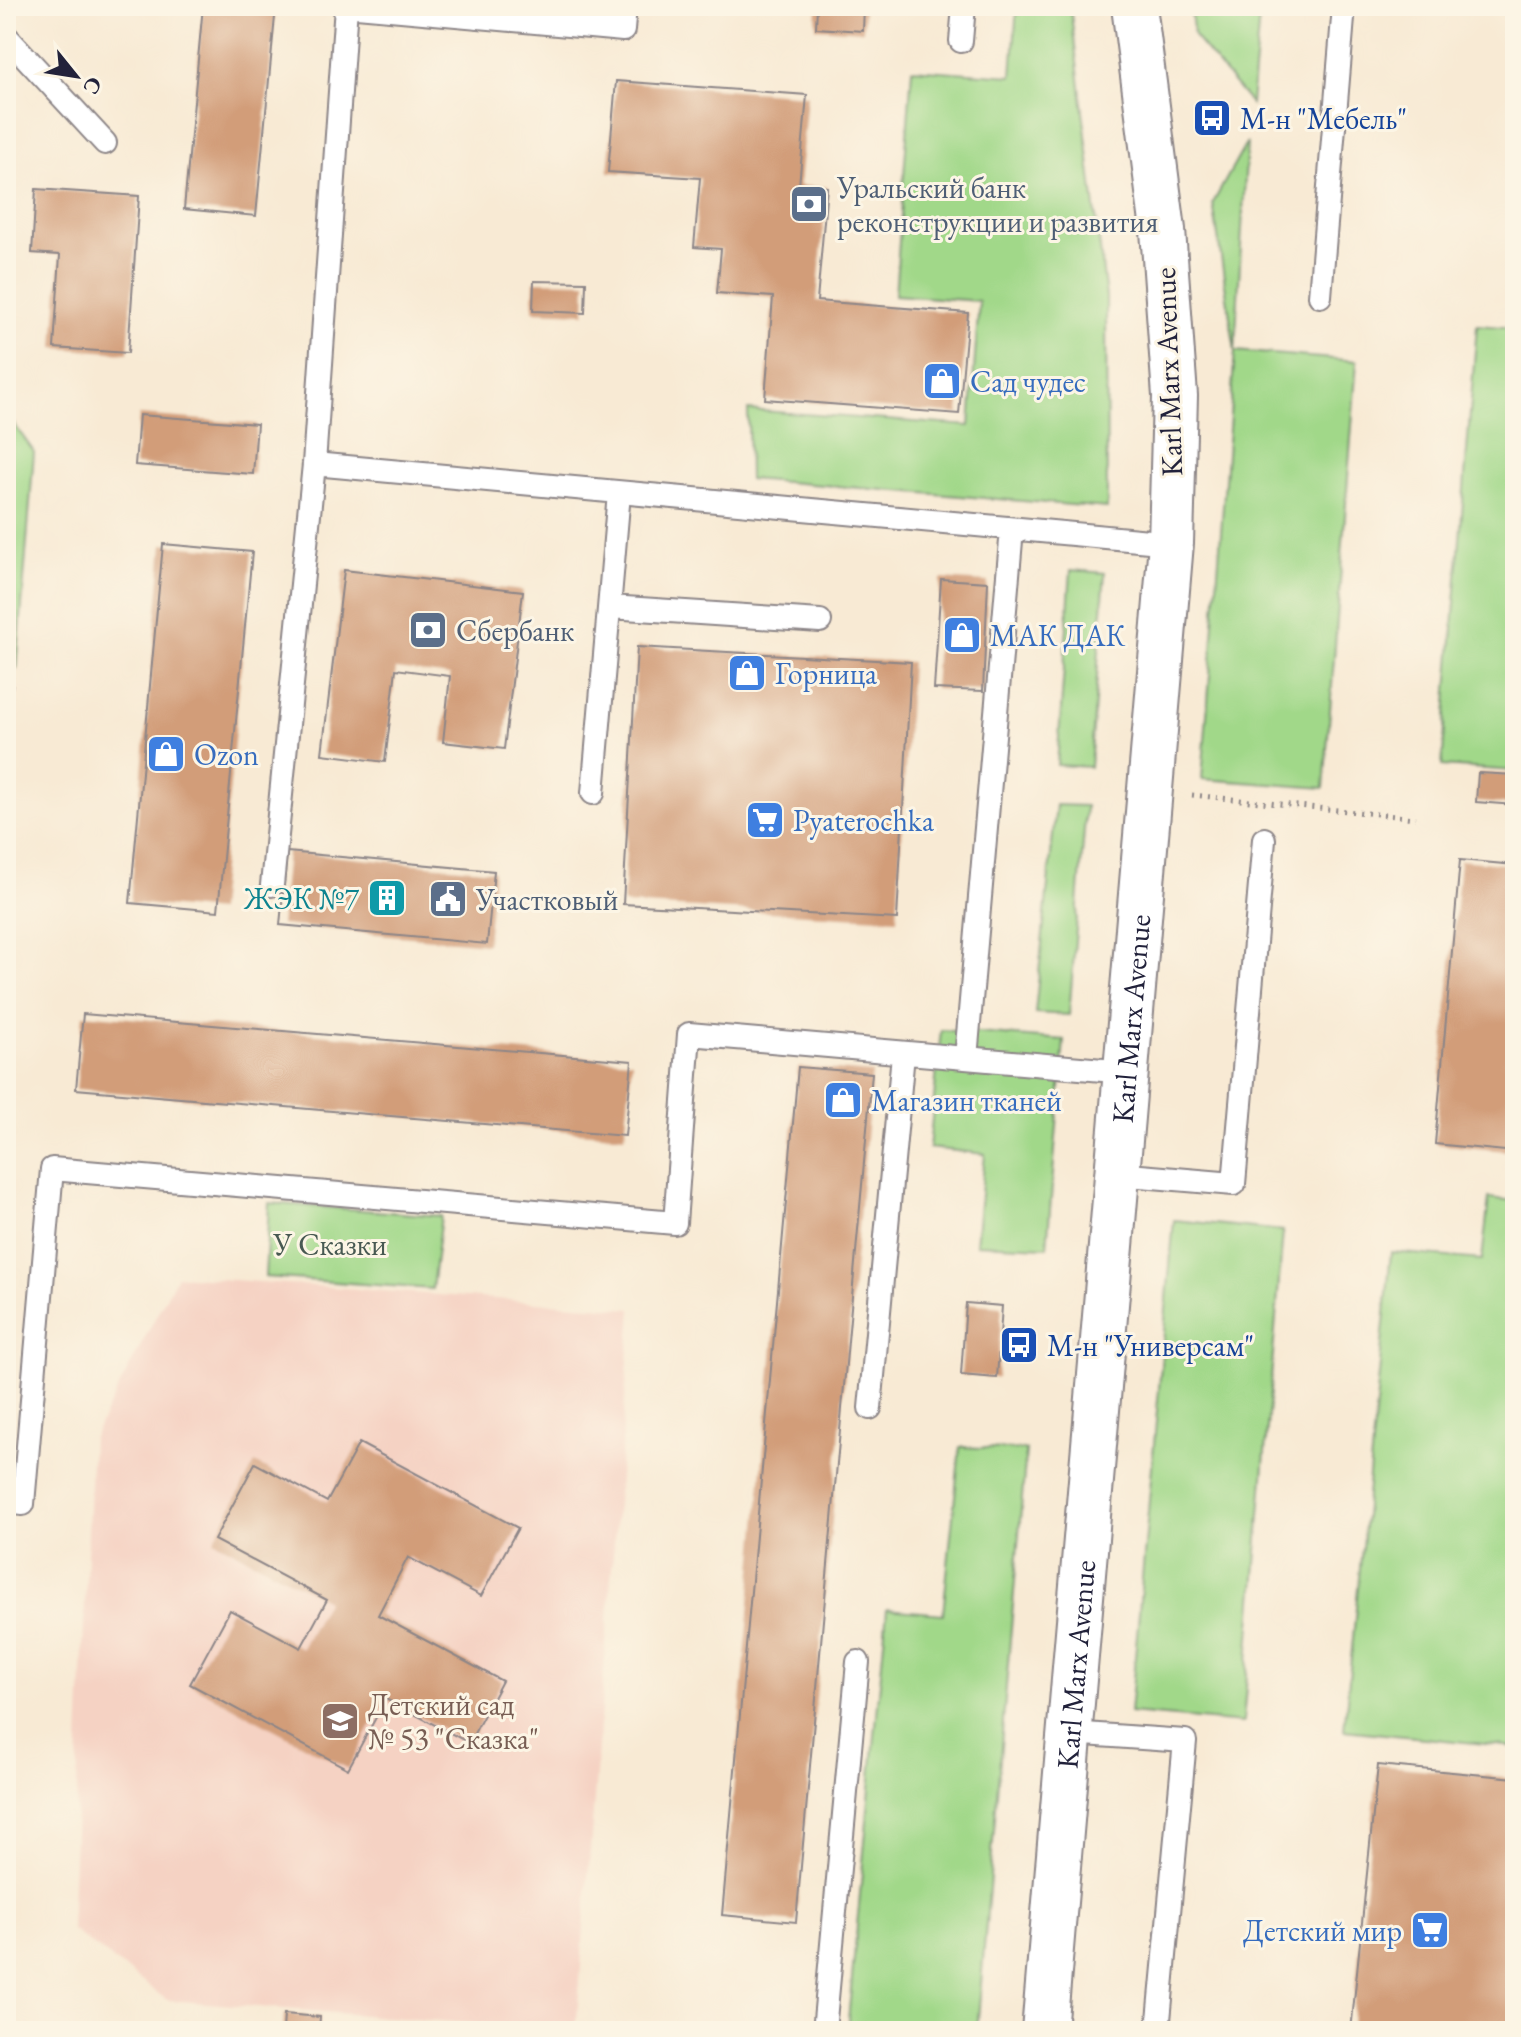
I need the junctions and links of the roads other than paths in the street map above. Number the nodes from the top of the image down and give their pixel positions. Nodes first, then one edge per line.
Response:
1 (346, 6) edge
2 (357, 6) edge
3 (625, 6) edge
4 (964, 6) edge
5 (1134, 6) edge
6 (1344, 6) edge
7 (6, 36) edge
8 (961, 41) dead end
9 (105, 143) dead end
10 (1320, 296) dead end
11 (314, 464) junction
12 (619, 493) junction
13 (1012, 529) junction
14 (1171, 543) junction
15 (610, 607) junction
16 (820, 621) dead end
17 (593, 793) dead end
18 (1264, 839) dead end
19 (272, 885) dead end
20 (903, 1054) junction
21 (966, 1058) junction
22 (1126, 1072) junction
23 (1117, 1174) junction
24 (870, 1408) dead end
25 (6, 1502) edge
26 (858, 1662) dead end
27 (1070, 1733) junction
28 (824, 2031) edge
29 (1044, 2031) edge
30 (1158, 2031) edge

1 - 11 lane
2 - 3 lane
4 - 8 lane
5 - 14 street, Karl Marx Avenue
6 - 10 lane
7 - 9 lane
11 - 12 lane
11 - 19 lane
12 - 13 lane
12 - 15 lane
13 - 14 lane
13 - 21 lane
14 - 22 street, Karl Marx Avenue
15 - 16 lane
15 - 17 lane
18 - 23 lane
20 - 21 lane
20 - 24 lane
20 - 25 lane
21 - 22 lane
22 - 23 street, Karl Marx Avenue
23 - 27 street, Karl Marx Avenue
26 - 28 lane
27 - 29 street, Karl Marx Avenue
27 - 30 lane

